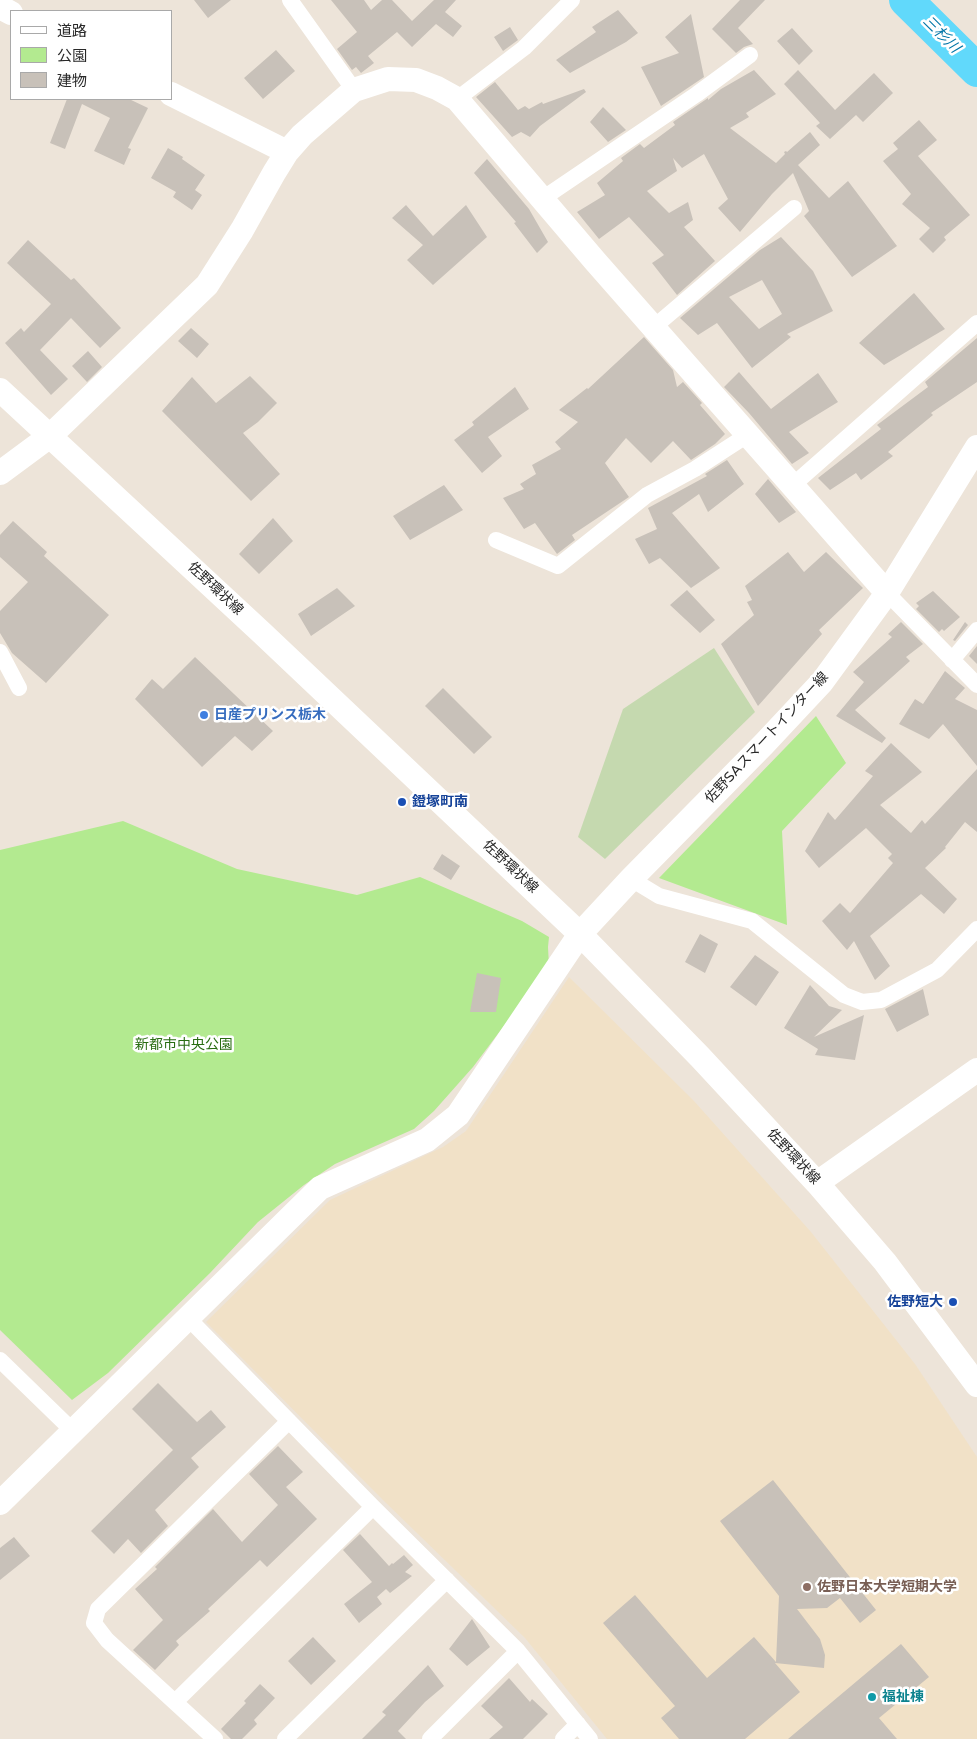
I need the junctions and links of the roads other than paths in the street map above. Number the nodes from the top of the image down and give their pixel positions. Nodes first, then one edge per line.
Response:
1 (290, 0) edge
2 (572, 0) edge
3 (750, 55) dead end
4 (354, 90) junction
5 (172, 94) edge
6 (457, 99) junction
7 (287, 152) junction
8 (542, 199) junction
9 (794, 208) dead end
10 (977, 323) edge
11 (654, 327) junction
12 (0, 390) edge
13 (749, 434) junction
14 (50, 436) junction
15 (977, 447) edge
16 (0, 473) edge
17 (793, 485) junction
18 (496, 540) dead end
19 (887, 593) junction
20 (977, 630) edge
21 (0, 652) edge
22 (952, 660) junction
23 (977, 685) edge
24 (19, 688) dead end
25 (631, 880) junction
26 (977, 929) edge
27 (580, 934) junction
28 (977, 1070) edge
29 (817, 1183) junction
30 (188, 1318) junction
31 (0, 1360) edge
32 (977, 1385) edge
33 (289, 1421) junction
34 (73, 1431) junction
35 (0, 1503) edge
36 (373, 1507) junction
37 (447, 1580) junction
38 (518, 1650) junction
39 (175, 1702) junction
40 (578, 1724) junction
41 (215, 1739) edge
42 (285, 1739) edge
43 (430, 1739) edge
44 (563, 1739) edge
45 (590, 1739) edge

1 - 4 street
2 - 6 street
3 - 8 street
4 - 6 street
4 - 7 street
5 - 7 street
6 - 8 street
7 - 14 street
8 - 11 street
9 - 11 street
10 - 17 street
11 - 13 street
12 - 14 street, 佐野環状線
13 - 17 street
13 - 18 street
14 - 16 street
14 - 27 street, 佐野環状線
15 - 19 street, 佐野SAスマートインター線
17 - 19 street
19 - 22 street
19 - 25 street, 佐野SAスマートインター線
20 - 22 street
21 - 24 street
22 - 23 street
25 - 26 street
25 - 27 street, 佐野SAスマートインター線
27 - 29 street, 佐野環状線
27 - 30 street, 佐野SAスマートインター線
28 - 29 street
29 - 32 street, 佐野環状線
30 - 33 street
30 - 34 street, 佐野SAスマートインター線
31 - 34 street
33 - 36 street
33 - 39 street
34 - 35 street, 佐野SAスマートインター線
36 - 37 street
36 - 39 street
37 - 38 street
37 - 42 street
38 - 40 street
38 - 43 street
39 - 41 street
40 - 44 street
40 - 45 street

